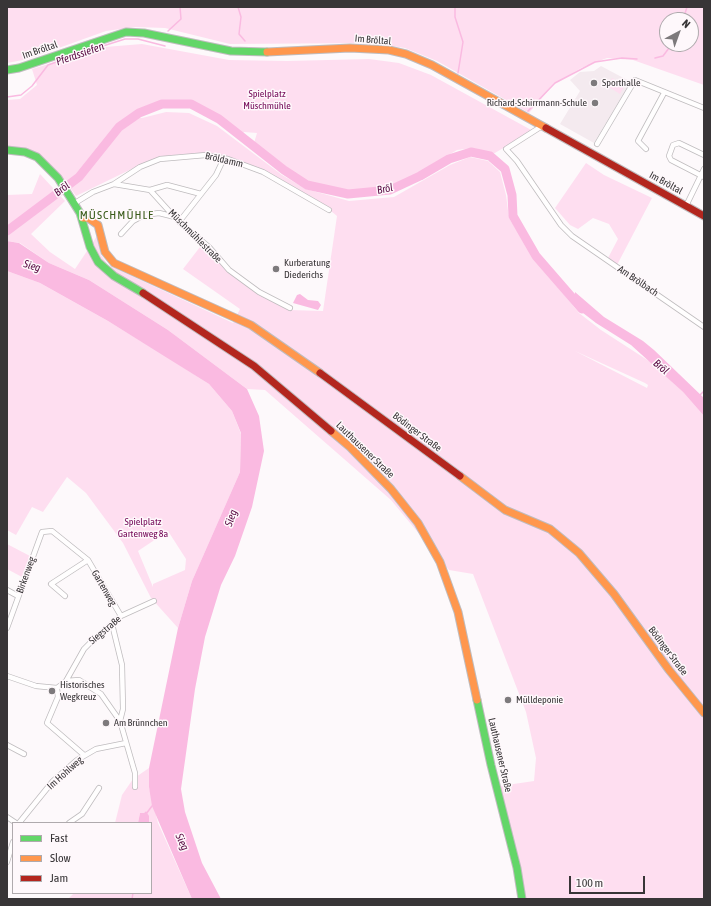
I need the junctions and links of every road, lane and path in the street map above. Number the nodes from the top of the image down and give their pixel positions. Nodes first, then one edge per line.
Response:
1 (7, 70) edge
2 (664, 93) junction
3 (704, 108) edge
4 (542, 126) junction
5 (597, 144) dead end
6 (646, 149) dead end
7 (7, 150) edge
8 (704, 155) edge
9 (224, 158) junction
10 (704, 169) edge
11 (702, 177) edge
12 (114, 184) junction
13 (150, 190) junction
14 (201, 194) junction
15 (73, 200) junction
16 (686, 206) junction
17 (329, 210) dead end
18 (704, 216) edge
19 (175, 217) junction
20 (83, 218) junction
21 (179, 222) junction
22 (121, 234) dead end
23 (290, 308) dead end
24 (704, 326) edge
25 (52, 531) joint
26 (88, 560) junction
27 (7, 590) edge
28 (18, 596) junction
29 (65, 596) dead end
30 (154, 601) dead end
31 (121, 616) junction
32 (112, 624) junction
33 (7, 628) edge
34 (7, 676) edge
35 (66, 682) junction
36 (56, 688) junction
37 (704, 713) edge
38 (120, 721) junction
39 (126, 743) junction
40 (7, 745) edge
41 (24, 754) dead end
42 (84, 755) junction
43 (135, 787) dead end
44 (99, 788) dead end
45 (7, 817) edge
46 (16, 822) edge
47 (19, 822) edge
48 (70, 822) edge
49 (12, 845) edge
50 (7, 862) edge
51 (522, 899) edge

1 - 4 street, Im Bröltal
2 - 3 street
2 - 5 street
2 - 6 street
4 - 16 street, Im Bröltal
4 - 24 street, Am Brölbach
7 - 15 street, Lauthausener Straße
8 - 11 street
9 - 12 street, Bröldamm
9 - 14 street
9 - 17 street, Bröldamm
10 - 11 street
11 - 16 street
12 - 13 street
12 - 15 street
13 - 14 street
13 - 19 street, Müschmühlestraße
14 - 21 street
15 - 20 street, Lauthausener Straße
16 - 18 street, Im Bröltal
19 - 21 street, Müschmühlestraße
19 - 22 street
20 - 37 street, Bödinger Straße
20 - 51 street, Lauthausener Straße
21 - 23 street, Müschmühlestraße
25 - 26 street, Gartenweg
25 - 28 street, Birkenweg
26 - 29 street, Gartenweg
26 - 31 street, Gartenweg
27 - 28 street
28 - 33 street, Birkenweg
30 - 31 street, Siegstraße
31 - 32 street, Siegstraße
32 - 35 street, Siegstraße
32 - 38 street
34 - 36 street
35 - 36 street
35 - 38 street
36 - 42 street
38 - 39 street
39 - 42 street, Im Hohlweg
39 - 43 street
40 - 41 street
42 - 47 street, Im Hohlweg
44 - 48 street
45 - 46 street
49 - 50 street

